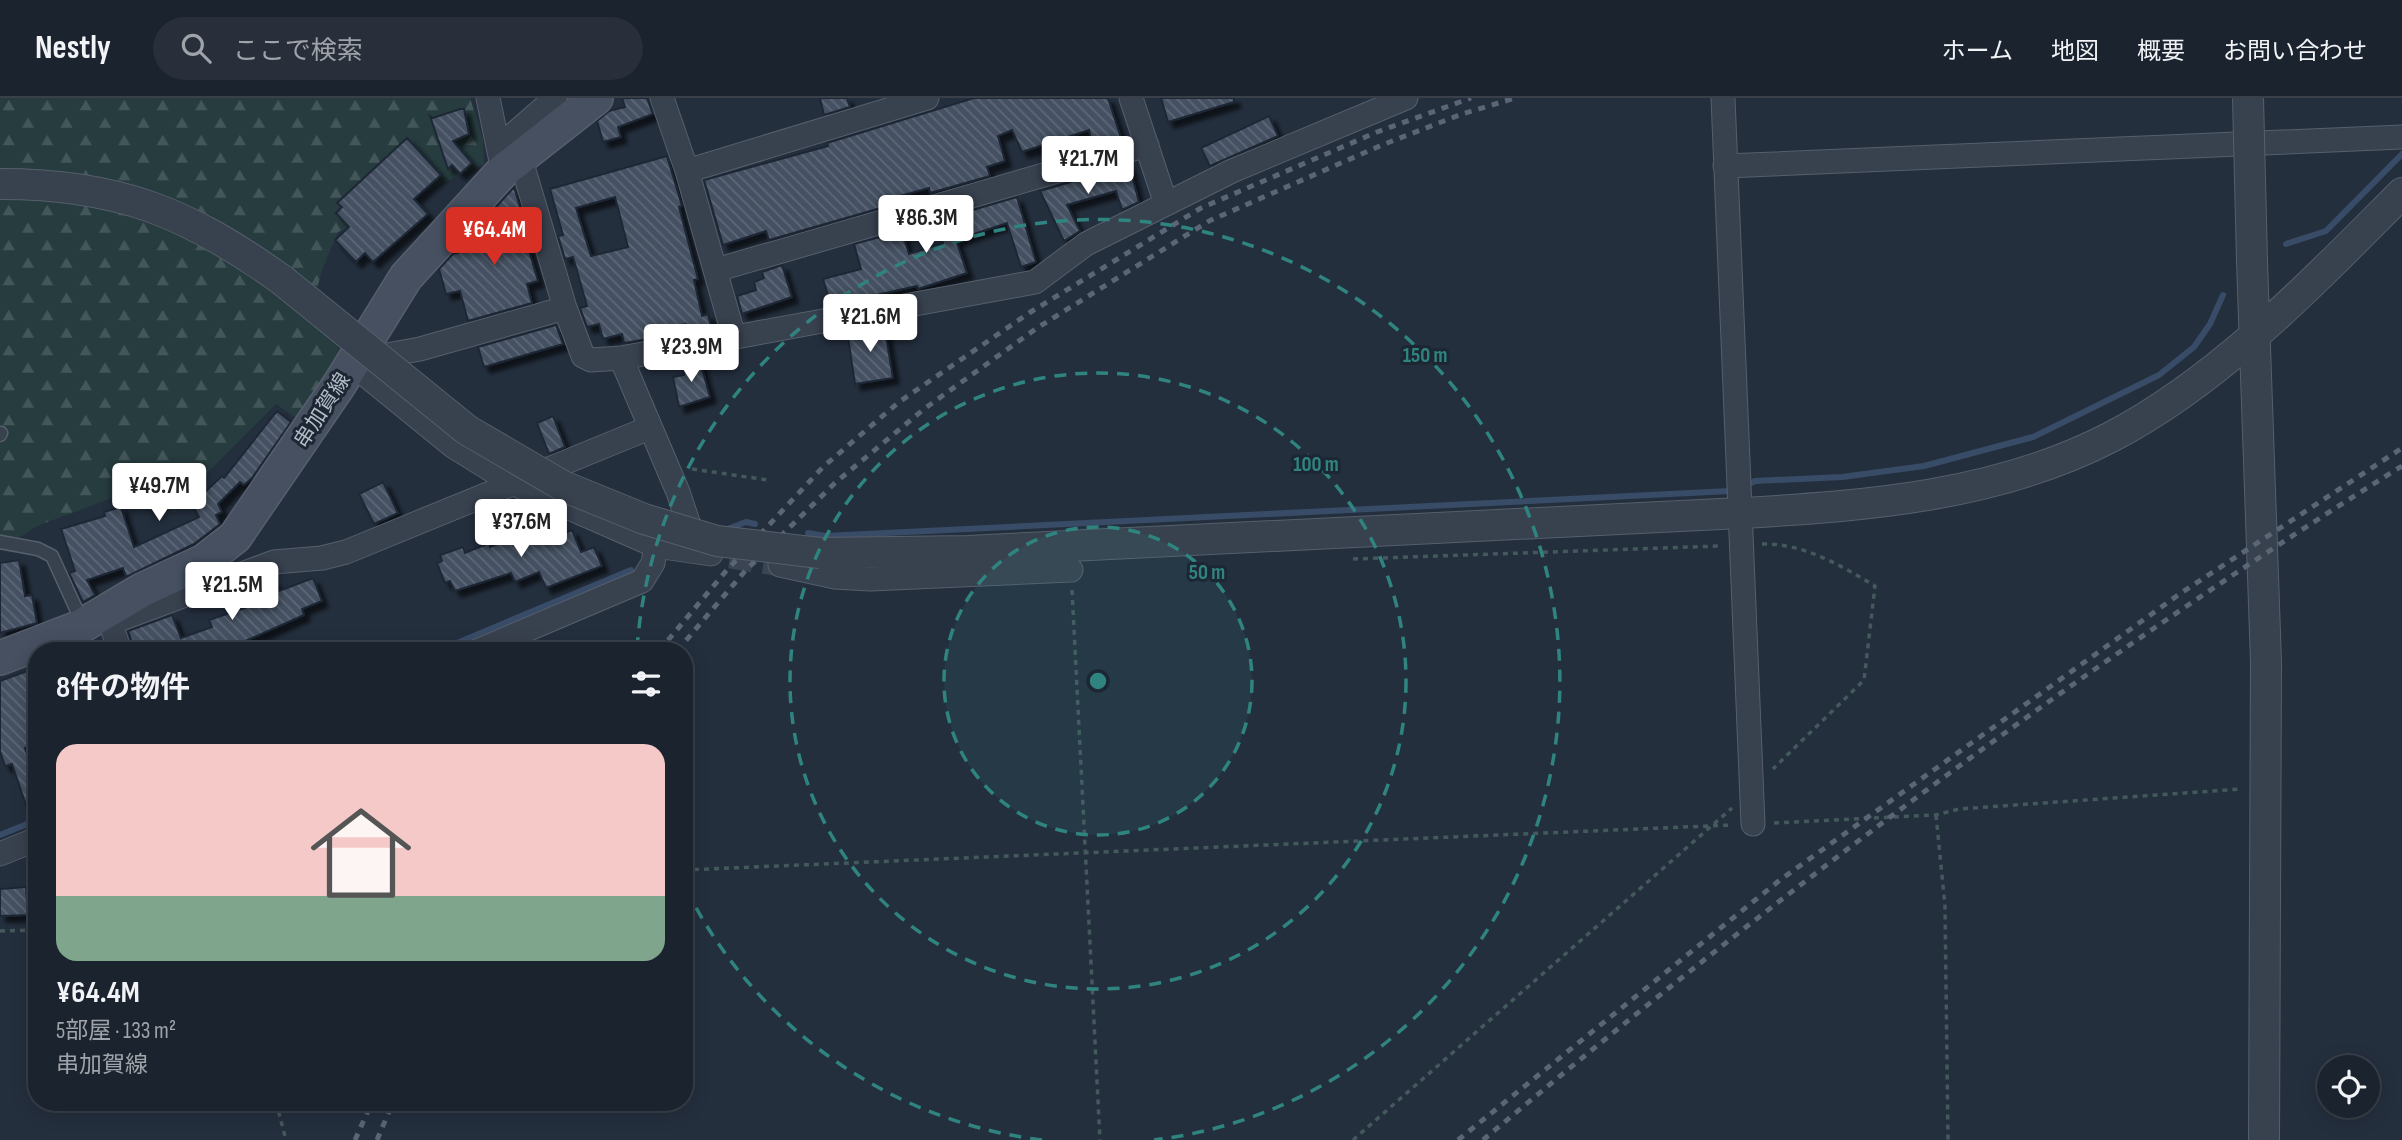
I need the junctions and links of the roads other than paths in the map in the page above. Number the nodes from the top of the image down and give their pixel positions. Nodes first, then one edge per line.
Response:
1 (488, 98) edge
2 (555, 98) edge
3 (596, 98) edge
4 (662, 98) edge
5 (927, 98) edge
6 (1131, 98) edge
7 (1406, 98) edge
8 (1723, 98) edge
9 (2248, 98) edge
10 (2402, 137) edge
11 (1147, 145) junction
12 (507, 159) junction
13 (1725, 166) junction
14 (687, 171) junction
15 (0, 184) edge
16 (2402, 193) edge
17 (1166, 204) junction
18 (716, 270) junction
19 (565, 308) junction
20 (734, 337) junction
21 (2253, 337) junction
22 (621, 358) junction
23 (353, 363) junction
24 (649, 428) junction
25 (512, 483) junction
26 (1741, 513) junction
27 (0, 542) edge
28 (656, 546) junction
29 (698, 552) junction
30 (730, 557) tunnel mouth
31 (780, 565) tunnel mouth
32 (1071, 570) road end
33 (99, 618) junction
34 (40, 642) edge
35 (114, 642) edge
36 (498, 642) edge
37 (28, 647) edge
38 (0, 658) edge
39 (1753, 824) road end
40 (28, 843) edge
41 (0, 854) edge
42 (2264, 1140) edge

1 - 12 street
2 - 12 street
3 - 12 main road, 串加賀線
4 - 14 street
5 - 14 street
6 - 11 street
7 - 17 street
8 - 13 street
9 - 21 street, bridge
10 - 13 street
11 - 17 street
11 - 18 street
12 - 19 street
12 - 23 main road, 串加賀線
13 - 26 street
14 - 18 street
15 - 26 street, bridge
16 - 21 street
17 - 20 street
18 - 20 street
19 - 22 street
19 - 23 street
20 - 22 street
21 - 26 street
21 - 42 street
22 - 24 street
23 - 25 street
23 - 33 main road, 串加賀線
24 - 25 street
24 - 29 street
25 - 28 street
25 - 33 street
26 - 39 street
27 - 33 lane
28 - 29 street
28 - 36 street
29 - 30 street
31 - 32 street
33 - 34 main road, 串加賀線
33 - 35 street
37 - 38 main road, 串加賀線
40 - 41 street

